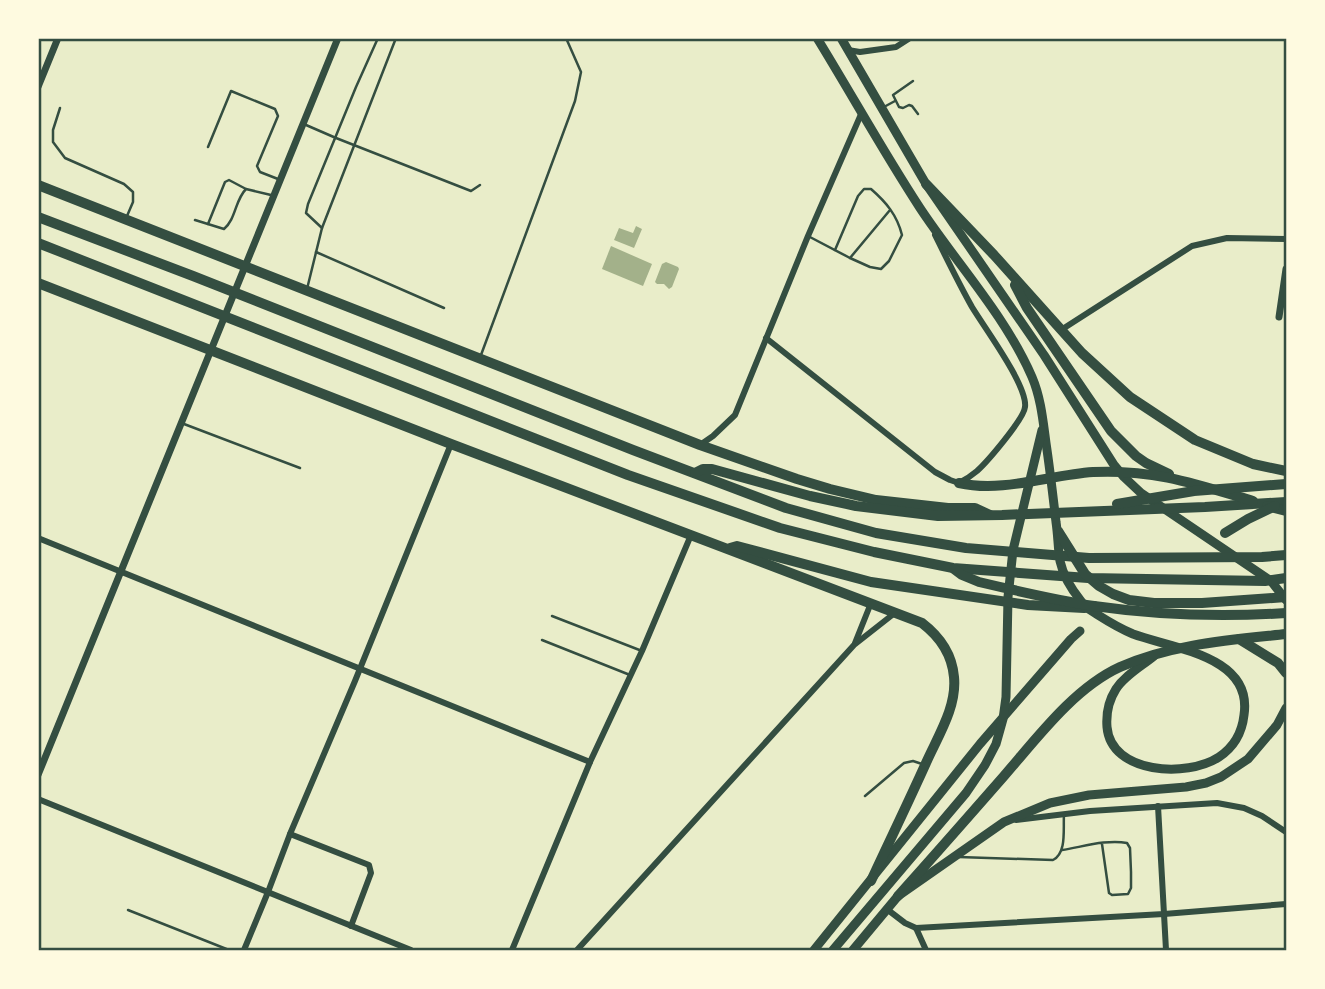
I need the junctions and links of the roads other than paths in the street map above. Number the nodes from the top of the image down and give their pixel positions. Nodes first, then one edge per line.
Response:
1 (58, 38) edge
2 (338, 38) edge
3 (378, 38) edge
4 (396, 38) edge
5 (566, 38) edge
6 (817, 38) edge
7 (841, 38) edge
8 (910, 38) edge
9 (848, 50) junction
10 (913, 81) dead end
11 (38, 87) edge
12 (895, 101) junction
13 (60, 108) dead end
14 (882, 108) junction
15 (862, 112) junction
16 (918, 114) dead end
17 (303, 123) junction
18 (336, 138) junction
19 (356, 145) junction
20 (208, 147) dead end
21 (281, 180) junction
22 (926, 184) junction
23 (38, 185) edge
24 (480, 185) dead end
25 (246, 189) junction
26 (274, 196) junction
27 (920, 208) junction
28 (890, 210) junction
29 (38, 217) edge
30 (126, 219) junction
31 (195, 220) dead end
32 (207, 224) junction
33 (323, 228) junction
34 (808, 236) junction
35 (1286, 239) edge
36 (38, 243) edge
37 (835, 250) junction
38 (316, 252) junction
39 (850, 258) junction
40 (1286, 269) edge
41 (244, 270) junction
42 (1009, 272) junction
43 (38, 284) edge
44 (307, 291) junction
45 (444, 308) dead end
46 (1279, 317) dead end
47 (1061, 330) junction
48 (766, 338) junction
49 (211, 350) junction
50 (480, 358) junction
51 (181, 423) junction
52 (1044, 425) junction
53 (451, 444) junction
54 (700, 444) junction
55 (300, 468) dead end
56 (1286, 471) edge
57 (695, 473) junction
58 (1182, 480) junction
59 (959, 483) junction
60 (1286, 484) edge
61 (1285, 505) edge
62 (1080, 511) junction
63 (990, 515) junction
64 (1058, 531) junction
65 (1225, 533) dead end
66 (691, 535) junction
67 (38, 538) edge
68 (726, 549) junction
69 (1286, 555) edge
70 (953, 568) junction
71 (120, 572) junction
72 (1286, 578) edge
73 (1286, 599) edge
74 (871, 603) junction
75 (1094, 606) junction
76 (896, 612) junction
77 (1286, 612) edge
78 (552, 615) dead end
79 (1080, 631) dead end
80 (1286, 634) edge
81 (1238, 639) junction
82 (542, 640) dead end
83 (854, 645) junction
84 (642, 650) junction
85 (1159, 653) junction
86 (360, 669) junction
87 (1286, 673) edge
88 (629, 675) junction
89 (1286, 708) edge
90 (590, 762) junction
91 (925, 765) junction
92 (38, 775) edge
93 (865, 796) dead end
94 (38, 799) edge
95 (1158, 806) junction
96 (1064, 813) junction
97 (1003, 822) junction
98 (1286, 832) edge
99 (290, 834) junction
100 (1102, 844) junction
101 (1062, 850) junction
102 (952, 857) junction
103 (871, 881) junction
104 (268, 892) junction
105 (898, 896) junction
106 (1286, 904) edge
107 (128, 910) dead end
108 (888, 910) junction
109 (1164, 914) junction
110 (351, 926) junction
111 (916, 928) junction
112 (229, 950) edge
113 (244, 950) edge
114 (411, 950) edge
115 (512, 950) edge
116 (578, 950) edge
117 (814, 950) edge
118 (833, 950) edge
119 (853, 950) edge
120 (926, 950) edge
121 (1166, 950) edge

1 - 11 street
2 - 17 street
3 - 18 lane
4 - 19 lane
5 - 50 lane
6 - 15 main road
7 - 9 main road
8 - 9 street
9 - 14 main road
10 - 12 lane
12 - 14 lane
12 - 16 lane
13 - 30 lane
14 - 22 main road
15 - 27 main road
15 - 34 street
17 - 18 lane
17 - 21 street
18 - 19 lane
18 - 33 lane
19 - 24 lane
19 - 33 lane
20 - 21 lane
21 - 26 street
22 - 42 highway
22 - 73 main road
23 - 30 highway
25 - 26 lane
25 - 32 lane
25 - 32 lane
26 - 41 street
27 - 52 main road
27 - 59 street
28 - 37 lane
28 - 39 lane
28 - 39 lane
29 - 57 highway
30 - 41 highway
31 - 32 lane
33 - 38 lane
34 - 37 lane
34 - 48 street
35 - 47 street
36 - 70 highway
37 - 39 lane
38 - 44 lane
38 - 45 lane
40 - 46 street
41 - 44 highway
41 - 49 street
42 - 47 highway
42 - 58 highway
43 - 49 highway
44 - 50 highway
47 - 56 highway
48 - 54 street
48 - 59 street
49 - 51 street
49 - 53 highway
50 - 54 highway
51 - 55 lane
51 - 71 street
52 - 64 main road
52 - 118 main road
53 - 66 highway
53 - 86 street
54 - 63 highway
57 - 63 highway
57 - 69 highway
58 - 59 highway
58 - 61 highway
60 - 62 highway
61 - 62 highway
61 - 65 highway
62 - 63 highway
64 - 73 highway
64 - 85 main road
66 - 68 highway
66 - 84 street
67 - 71 street
68 - 74 highway
68 - 75 highway
70 - 72 highway
70 - 75 highway
71 - 86 street
71 - 92 street
74 - 76 highway
74 - 83 street
75 - 77 highway
76 - 83 street
76 - 91 highway
78 - 84 lane
79 - 103 main road
80 - 81 highway
81 - 85 highway
81 - 87 highway
82 - 88 lane
83 - 116 street
84 - 88 street
85 - 105 highway
86 - 90 street
86 - 99 street
88 - 90 street
89 - 97 main road
90 - 115 street
91 - 93 lane
91 - 103 highway
94 - 104 street
95 - 96 street
95 - 98 street
95 - 109 street
96 - 97 street
96 - 101 lane
97 - 102 main road
99 - 104 street
99 - 110 street
100 - 100 lane
100 - 101 lane
101 - 102 lane
102 - 105 main road
103 - 117 main road
104 - 110 street
104 - 113 street
105 - 108 main road
106 - 109 street
107 - 112 lane
108 - 111 street
108 - 119 main road
109 - 111 street
109 - 121 street
110 - 114 street
111 - 120 street

